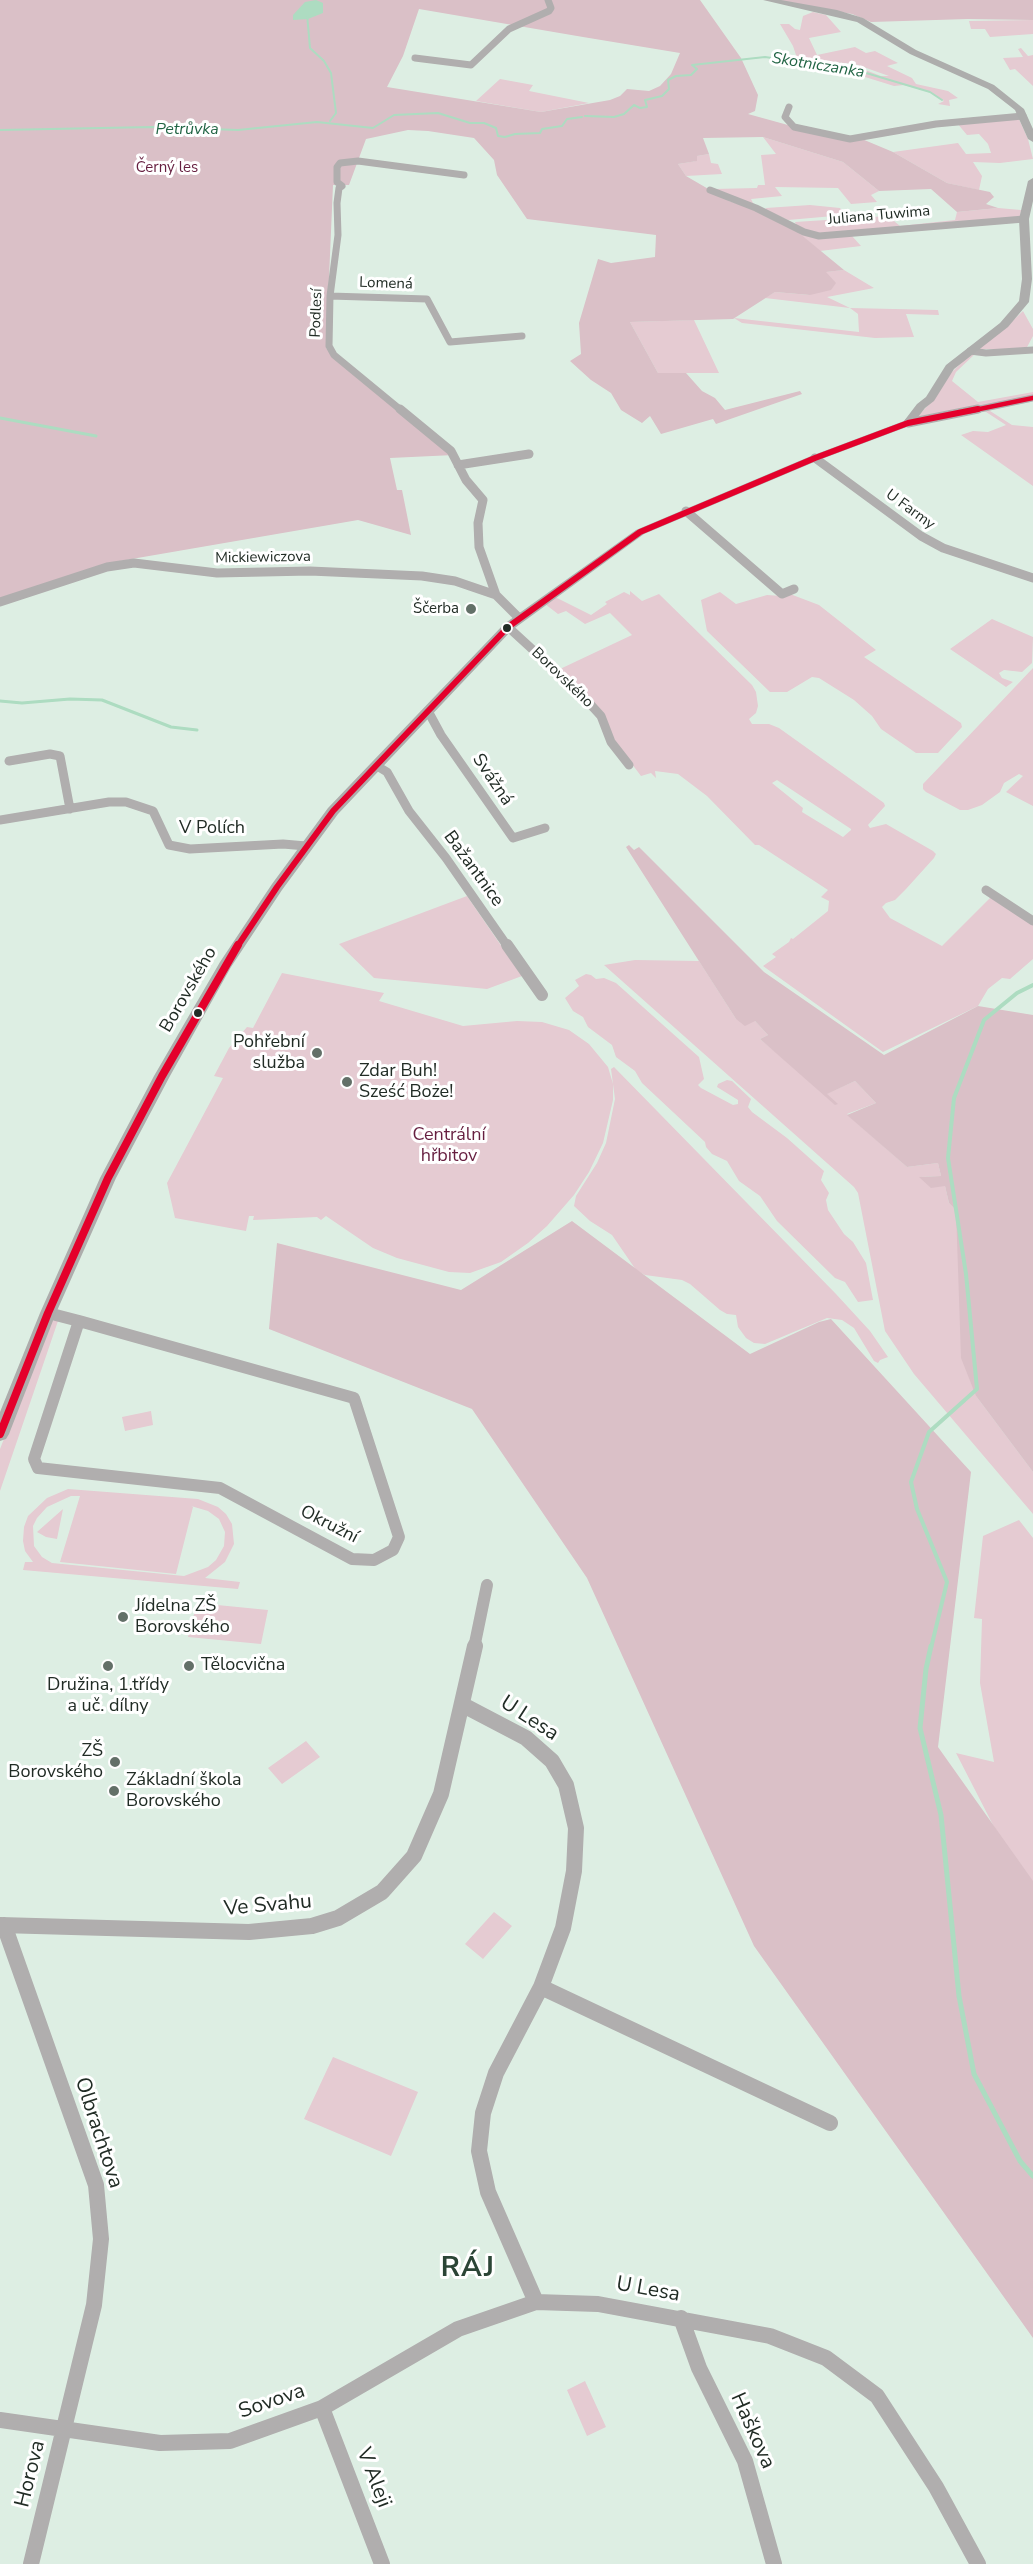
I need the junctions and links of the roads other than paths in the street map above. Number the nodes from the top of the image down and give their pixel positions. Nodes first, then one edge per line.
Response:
1 (548, 0) edge
2 (767, 0) edge
3 (415, 58) dead end
4 (789, 107) dead end
5 (1023, 116) junction
6 (1033, 139) edge
7 (464, 174) dead end
8 (1033, 181) edge
9 (710, 190) dead end
10 (1024, 219) junction
11 (330, 296) junction
12 (522, 336) dead end
13 (1033, 350) edge
14 (970, 351) junction
15 (1033, 398) edge
16 (918, 416) junction
17 (529, 454) dead end
18 (815, 458) junction
19 (458, 465) junction
20 (686, 511) junction
21 (1033, 578) edge
22 (794, 589) dead end
23 (496, 595) junction
24 (0, 602) edge
25 (513, 622) junction
26 (428, 711) junction
27 (9, 761) dead end
28 (629, 765) dead end
29 (377, 766) junction
30 (70, 809) junction
31 (0, 820) edge
32 (545, 828) dead end
33 (306, 846) junction
34 (986, 890) dead end
35 (1033, 921) edge
36 (542, 995) dead end
37 (48, 1313) junction
38 (79, 1321) junction
39 (0, 1434) edge
40 (487, 1585) dead end
41 (463, 1705) junction
42 (2, 1925) edge
43 (541, 1987) junction
44 (830, 2123) dead end
45 (536, 2302) junction
46 (681, 2318) junction
47 (322, 2408) junction
48 (0, 2420) edge
49 (65, 2430) junction
50 (31, 2564) edge
51 (382, 2564) edge
52 (774, 2564) edge
53 (978, 2564) edge

1 - 3 street
2 - 5 main road
4 - 5 street
5 - 6 main road
7 - 11 street, Podlesí
8 - 10 main road
9 - 10 street, Juliana Tuwima
10 - 14 main road
11 - 12 street, Lomená
11 - 19 street, Podlesí
13 - 14 street
14 - 16 main road
15 - 16 street, Borovského
16 - 18 main road, Borovského
17 - 19 street
18 - 20 main road, Borovského
18 - 21 street, U Farmy
19 - 23 street, Podlesí
20 - 22 street
20 - 25 main road, Borovského
23 - 24 street, Mickiewiczova
23 - 25 street, Mickiewiczova
25 - 26 main road, Borovského
25 - 28 street, Borovského
26 - 29 main road, Borovského
26 - 32 street, Svážná
27 - 30 street
29 - 33 main road, Borovského
29 - 36 street, Bažantnice
30 - 31 street, V Polích
30 - 33 street, V Polích
33 - 37 main road, Borovského
34 - 35 street
37 - 38 street, Okružní
37 - 39 main road, Borovského
38 - 38 street, Okružní
40 - 41 street, Ve Svahu
41 - 42 street, Ve Svahu
41 - 43 street, U Lesa
42 - 49 street, Olbrachtova
43 - 44 street
43 - 45 street, U Lesa
45 - 46 street, U Lesa
45 - 47 street, Sovova
46 - 52 street, Haškova
46 - 53 street, U Lesa
47 - 49 street, Sovova
47 - 51 street, V Aleji
48 - 49 street, Sovova
49 - 50 street, Horova

